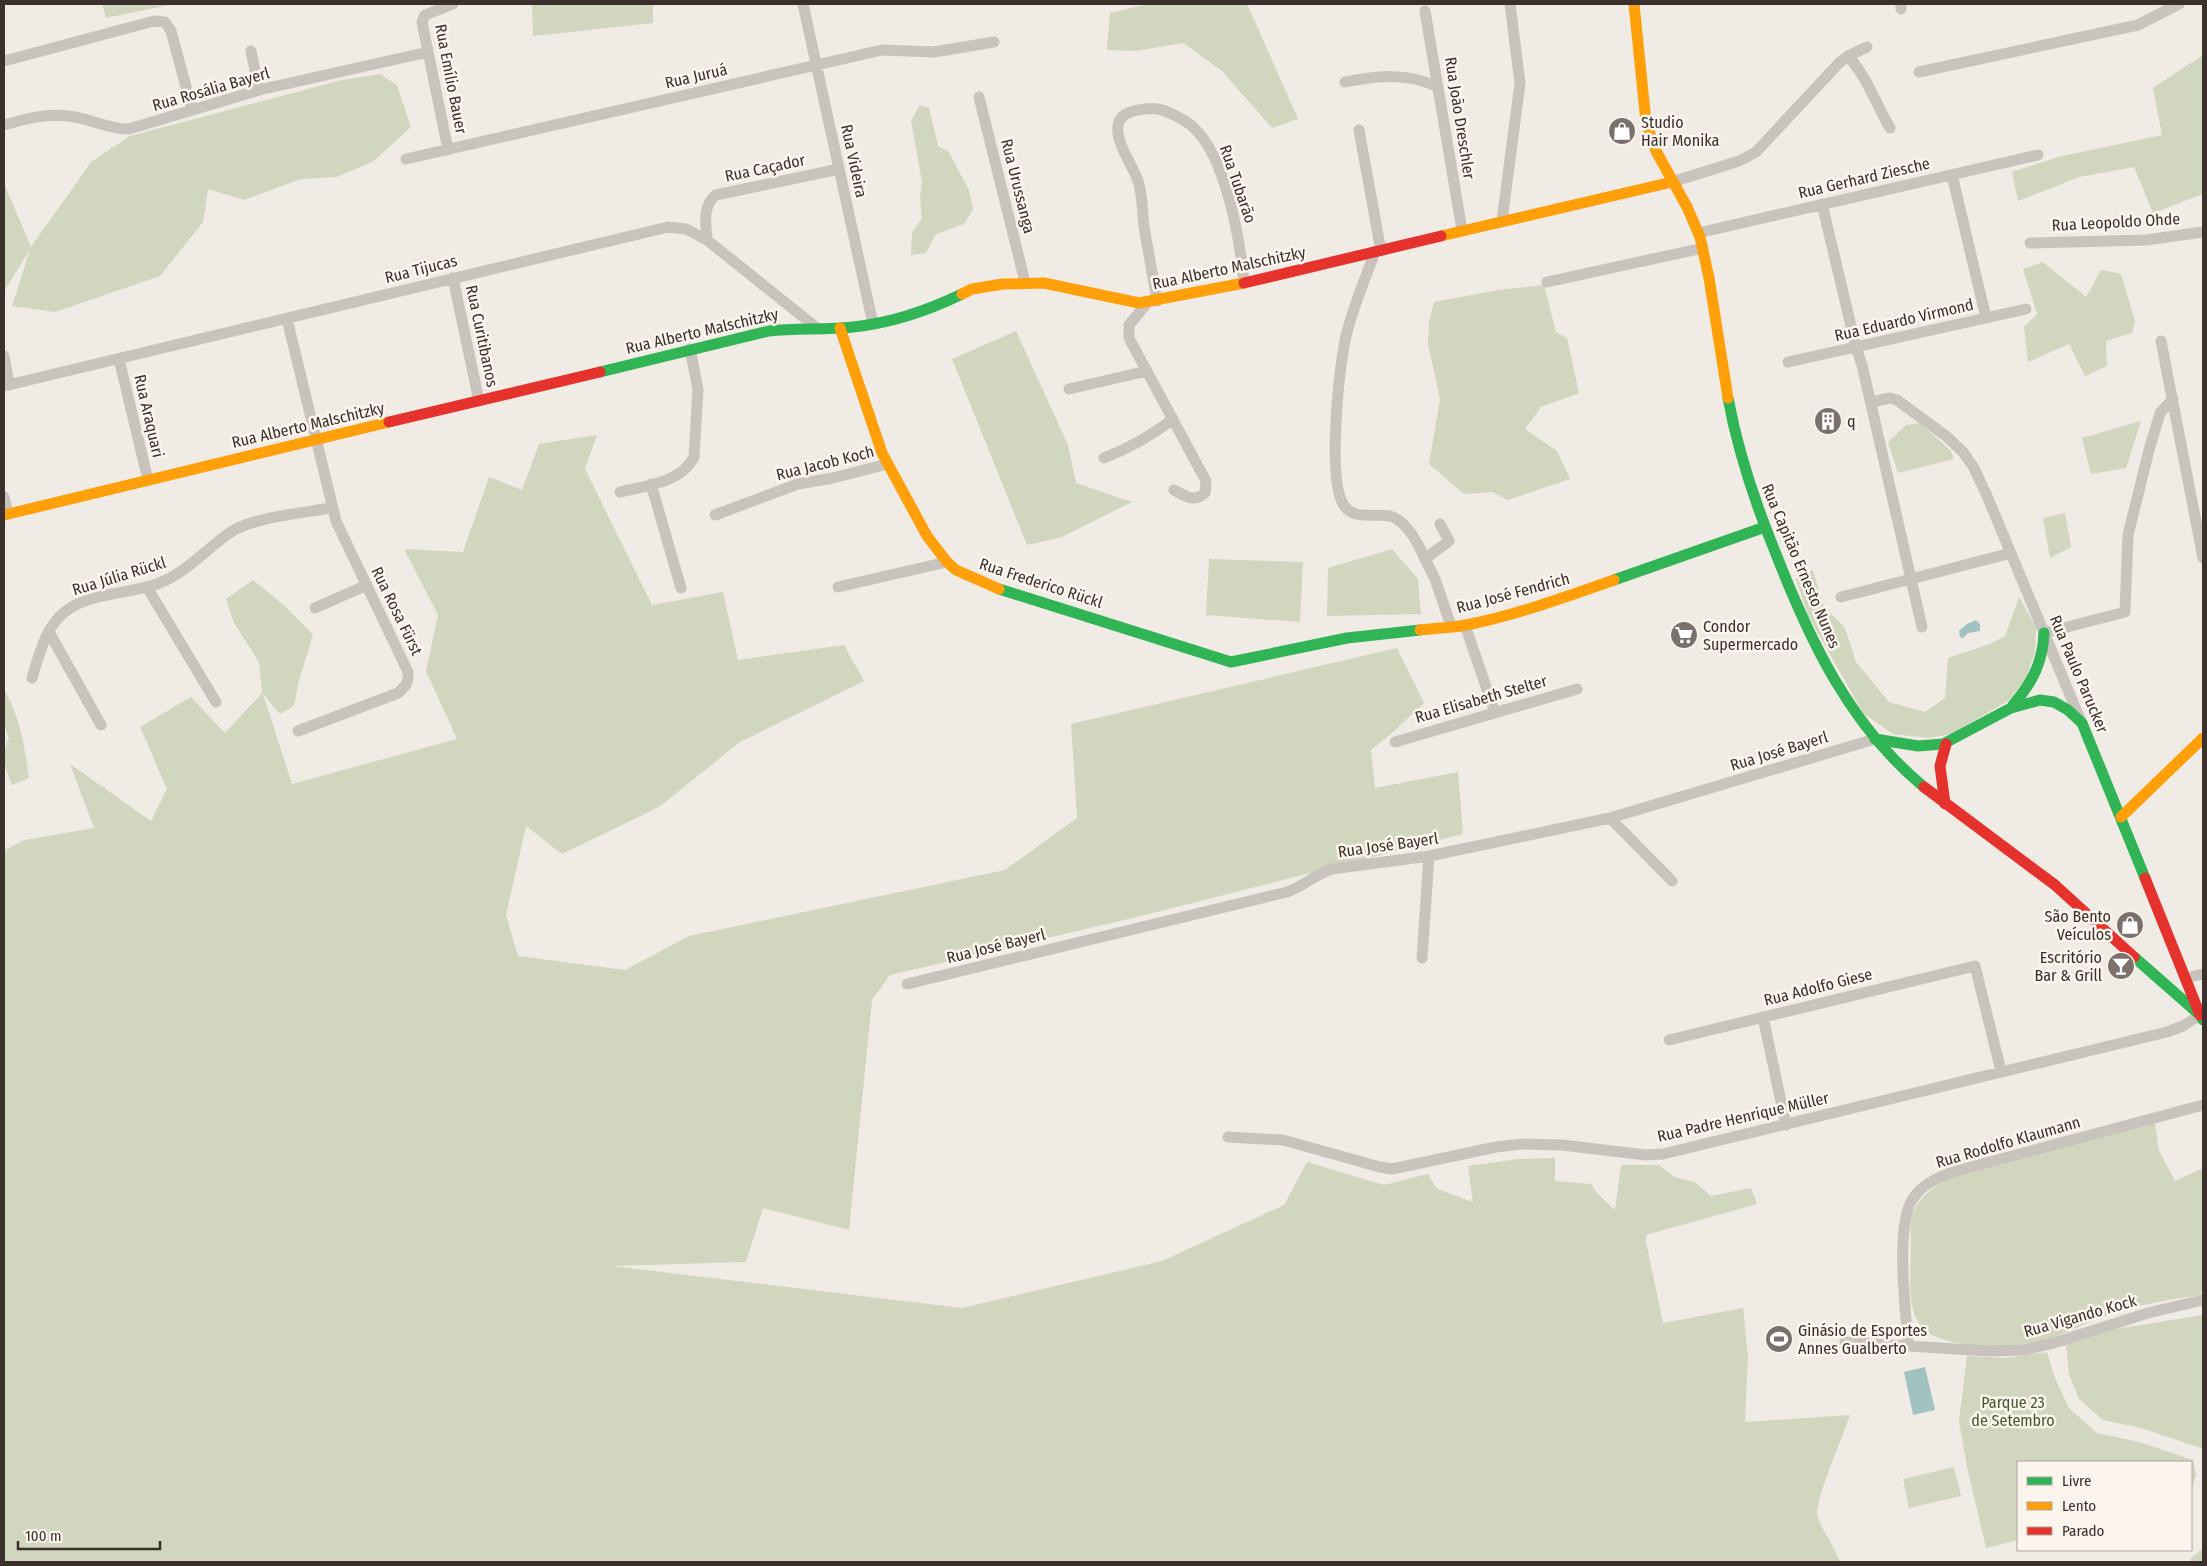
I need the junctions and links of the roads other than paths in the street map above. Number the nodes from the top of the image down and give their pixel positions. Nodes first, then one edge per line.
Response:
1 (453, 4) edge
2 (803, 4) edge
3 (1510, 4) edge
4 (1634, 4) edge
5 (2179, 4) edge
6 (1425, 11) dead end
7 (994, 42) dead end
8 (1867, 47) dead end
9 (250, 51) dead end
10 (428, 52) junction
11 (1848, 56) junction
12 (4, 61) edge
13 (816, 65) junction
14 (1919, 72) dead end
15 (1345, 82) dead end
16 (1438, 87) junction
17 (259, 90) junction
18 (978, 97) dead end
19 (192, 109) junction
20 (4, 125) edge
21 (1890, 128) dead end
22 (1359, 130) dead end
23 (448, 150) junction
24 (2038, 155) dead end
25 (406, 159) dead end
26 (839, 169) junction
27 (1952, 175) junction
28 (1672, 182) junction
29 (1822, 204) junction
30 (1502, 221) junction
31 (1462, 230) junction
32 (2203, 232) edge
33 (1698, 233) junction
34 (707, 240) junction
35 (2030, 243) dead end
36 (1703, 248) junction
37 (1378, 251) junction
38 (453, 278) junction
39 (1025, 282) junction
40 (1244, 282) junction
41 (1547, 282) dead end
42 (1152, 302) junction
43 (2026, 309) dead end
44 (1986, 318) junction
45 (287, 319) junction
46 (873, 324) junction
47 (817, 328) junction
48 (840, 328) junction
49 (2161, 341) dead end
50 (1856, 347) junction
51 (690, 349) junction
52 (4, 356) edge
53 (119, 359) junction
54 (1788, 362) dead end
55 (1147, 371) junction
56 (6, 386) edge
57 (1069, 388) dead end
58 (2172, 399) junction
59 (479, 401) junction
60 (1871, 402) junction
61 (1173, 419) junction
62 (316, 439) junction
63 (1104, 458) dead end
64 (888, 464) junction
65 (148, 480) junction
66 (651, 484) junction
67 (1174, 490) dead end
68 (620, 492) dead end
69 (4, 496) edge
70 (331, 508) junction
71 (6, 514) edge
72 (715, 515) dead end
73 (1440, 524) dead end
74 (1765, 527) junction
75 (2011, 553) junction
76 (2203, 558) edge
77 (1425, 560) junction
78 (947, 562) junction
79 (1911, 578) junction
80 (367, 585) junction
81 (147, 587) junction
82 (838, 587) dead end
83 (681, 588) dead end
84 (1841, 597) dead end
85 (315, 608) dead end
86 (1465, 625) junction
87 (1451, 626) junction
88 (1922, 627) dead end
89 (49, 632) junction
90 (2044, 633) junction
91 (1231, 662) joint
92 (32, 678) dead end
93 (1577, 689) dead end
94 (216, 702) dead end
95 (2011, 707) junction
96 (1495, 712) junction
97 (2082, 723) junction
98 (101, 725) dead end
99 (298, 731) dead end
100 (2203, 738) edge
101 (1875, 739) junction
102 (1395, 742) dead end
103 (1946, 744) junction
104 (1945, 804) junction
105 (2121, 817) junction
106 (1610, 818) junction
107 (1429, 856) junction
108 (1672, 881) dead end
109 (1422, 958) dead end
110 (2203, 974) edge
111 (2186, 978) junction
112 (907, 984) dead end
113 (2169, 989) junction
114 (2193, 1002) edge
115 (1763, 1018) junction
116 (2202, 1018) edge
117 (1669, 1040) dead end
118 (2001, 1071) junction
119 (2203, 1104) edge
120 (1786, 1125) junction
121 (1228, 1137) dead end
122 (2203, 1300) edge
123 (1845, 1342) dead end
124 (1908, 1345) junction

1 - 10 street, Rua Emílio Bauer
2 - 13 street, Rua Videira
3 - 30 street
4 - 28 street, Rua Capitão Ernesto Nunes
5 - 14 street
6 - 16 street, Rua João Dreschler
7 - 13 street, Rua Juruá
8 - 11 street
9 - 17 street
10 - 17 street, Rua Rosália Bayerl
10 - 23 street, Rua Emílio Bauer
11 - 21 street
11 - 28 street
12 - 19 street
13 - 23 street, Rua Juruá
13 - 26 street, Rua Videira
15 - 16 street
16 - 31 street, Rua João Dreschler
17 - 19 street, Rua Rosália Bayerl
18 - 39 street, Rua Urussanga
19 - 20 street, Rua Rosália Bayerl
22 - 37 street
23 - 25 street, Rua Juruá
24 - 27 street, Rua Gerhard Ziesche
26 - 34 street, Rua Caçador
26 - 46 street, Rua Videira
27 - 29 street, Rua Gerhard Ziesche
27 - 44 street
28 - 30 street, Rua Alberto Malschitzky
28 - 33 street, Rua Capitão Ernesto Nunes
29 - 33 street, Rua Gerhard Ziesche
29 - 50 street
30 - 31 street, Rua Alberto Malschitzky
31 - 37 street, Rua Alberto Malschitzky
32 - 35 street, Rua Leopoldo Ohde
33 - 36 street, Rua Capitão Ernesto Nunes
34 - 38 street, Rua Tijucas
34 - 47 street, Rua Tijucas
36 - 41 street
36 - 74 street, Rua Capitão Ernesto Nunes
37 - 40 street, Rua Alberto Malschitzky
37 - 77 street
38 - 45 street, Rua Tijucas
38 - 59 street, Rua Curitibanos
39 - 42 street, Rua Alberto Malschitzky
39 - 46 street, Rua Alberto Malschitzky
40 - 42 street, Rua Alberto Malschitzky
40 - 42 street, Rua Tubarão
42 - 55 street
43 - 44 street, Rua Eduardo Virmond
44 - 50 street, Rua Eduardo Virmond
45 - 53 street, Rua Tijucas
45 - 62 street, Rua Rosa Fürst
46 - 48 street, Rua Alberto Malschitzky
47 - 48 street, Rua Alberto Malschitzky
47 - 51 street, Rua Alberto Malschitzky
48 - 64 street, Rua Frederico Rückl
49 - 58 street
50 - 54 street, Rua Eduardo Virmond
50 - 60 street
51 - 59 street, Rua Alberto Malschitzky
51 - 66 street
52 - 56 street
53 - 56 street, Rua Tijucas
53 - 65 street, Rua Araquari
55 - 57 street
55 - 61 street
58 - 76 street
58 - 90 street
59 - 62 street, Rua Alberto Malschitzky
60 - 75 street, Rua Paulo Parucker
60 - 79 street
61 - 63 street
61 - 67 street
62 - 65 street, Rua Alberto Malschitzky
62 - 70 street, Rua Rosa Fürst
64 - 72 street, Rua Jacob Koch
64 - 78 street, Rua Frederico Rückl
65 - 71 street, Rua Alberto Malschitzky
66 - 68 street
66 - 83 street
69 - 71 street
70 - 80 street, Rua Rosa Fürst
70 - 81 street, Rua Júlia Rückl
73 - 77 street
74 - 86 street, Rua José Fendrich
74 - 101 street, Rua Capitão Ernesto Nunes
75 - 79 street
75 - 90 street, Rua Paulo Parucker
77 - 87 street
78 - 82 street
78 - 91 street, Rua Frederico Rückl
79 - 84 street
79 - 88 street
80 - 85 street
80 - 99 street, Rua Rosa Fürst
81 - 89 street, Rua Júlia Rückl
81 - 94 street
86 - 87 street, Rua José Fendrich
86 - 96 street
87 - 91 street, Rua José Fendrich
89 - 92 street, Rua Júlia Rückl
89 - 98 street
90 - 95 street
90 - 97 street, Rua Paulo Parucker
93 - 96 street, Rua Elisabeth Stelter
95 - 97 street
95 - 103 street
96 - 102 street, Rua Elisabeth Stelter
97 - 105 street, Rua Paulo Parucker
100 - 105 street
101 - 103 street
101 - 104 street, Rua Capitão Ernesto Nunes
101 - 106 street, Rua José Bayerl
103 - 104 street
104 - 113 street, Rua Capitão Ernesto Nunes
105 - 111 street, Rua Paulo Parucker
106 - 107 street, Rua José Bayerl
106 - 108 street
107 - 109 street
107 - 112 street, Rua José Bayerl
110 - 111 street
111 - 113 street
111 - 114 street, Rua Paulo Parucker
113 - 114 street, Rua Capitão Ernesto Nunes
114 - 116 street, Rua Capitão Ernesto Nunes
115 - 117 street, Rua Adolfo Giese
115 - 118 street, Rua Adolfo Giese
115 - 120 street
116 - 118 street, Rua Padre Henrique Müller
118 - 120 street, Rua Padre Henrique Müller
119 - 124 street, Rua Rodolfo Klaumann
120 - 121 street, Rua Padre Henrique Müller
122 - 124 street, Rua Vigando Kock
123 - 124 street, Rua Vigando Kock

